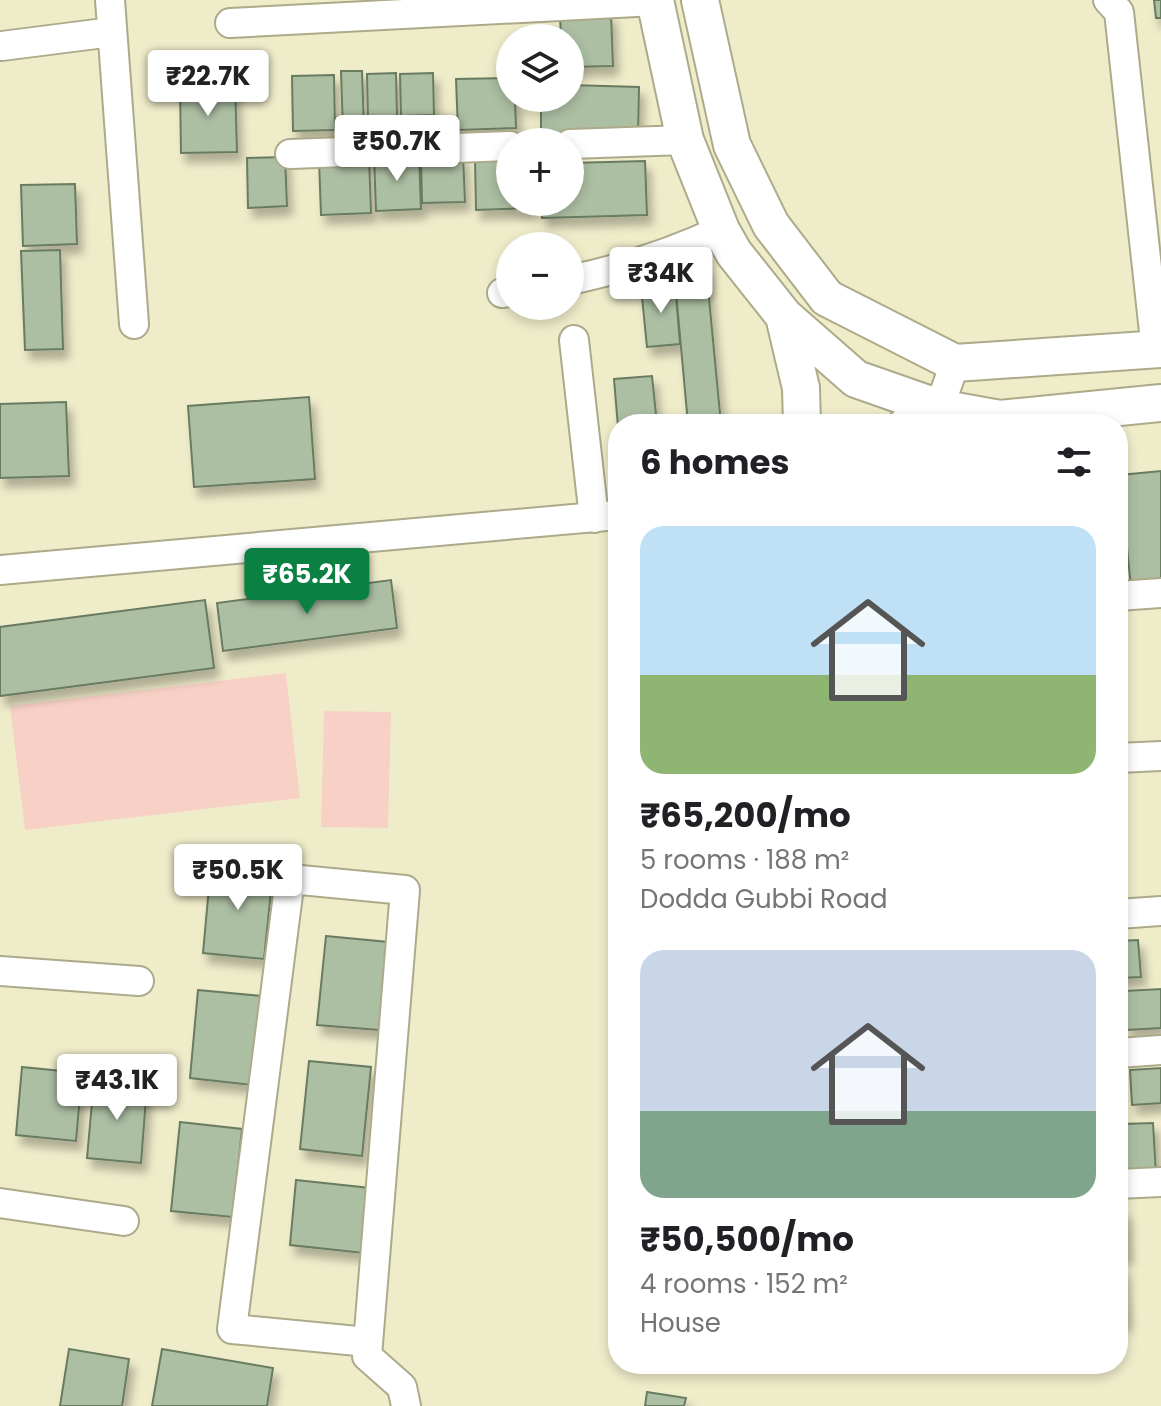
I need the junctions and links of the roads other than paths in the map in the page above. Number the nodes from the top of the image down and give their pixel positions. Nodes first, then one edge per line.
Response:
1 (110, 0) edge
2 (700, 0) edge
3 (1108, 0) edge
4 (655, 1) edge
5 (230, 23) dead end
6 (112, 32) junction
7 (2, 46) edge
8 (685, 140) junction
9 (584, 144) edge
10 (496, 147) edge
11 (290, 154) dead end
12 (721, 230) junction
13 (584, 277) edge
14 (784, 316) junction
15 (134, 324) dead end
16 (574, 340) dead end
17 (1159, 350) edge
18 (955, 363) junction
19 (1161, 403) edge
20 (939, 408) junction
21 (802, 414) edge
22 (925, 414) edge
23 (965, 414) edge
24 (1068, 414) edge
25 (606, 517) edge
26 (0, 570) edge
27 (1161, 593) edge
28 (1128, 595) edge
29 (1161, 756) edge
30 (1128, 758) edge
31 (1161, 911) edge
32 (1128, 913) edge
33 (0, 971) edge
34 (139, 981) dead end
35 (1161, 1050) edge
36 (1128, 1052) edge
37 (1161, 1182) edge
38 (1128, 1184) edge
39 (0, 1203) edge
40 (124, 1221) dead end
41 (368, 1342) junction
42 (406, 1406) edge

1 - 6 street
2 - 18 main road
3 - 17 street
4 - 5 street
4 - 8 main road
6 - 7 street
6 - 15 street
8 - 9 street
8 - 12 main road
10 - 11 street
12 - 13 street
12 - 14 main road
14 - 20 main road
14 - 21 main road
16 - 25 street
17 - 18 main road
18 - 20 street
19 - 24 main road
20 - 22 street
20 - 23 main road
25 - 26 street
27 - 28 street
29 - 30 street
31 - 32 street
33 - 34 street
35 - 36 street
37 - 38 street
39 - 40 street
41 - 41 street
41 - 42 street

